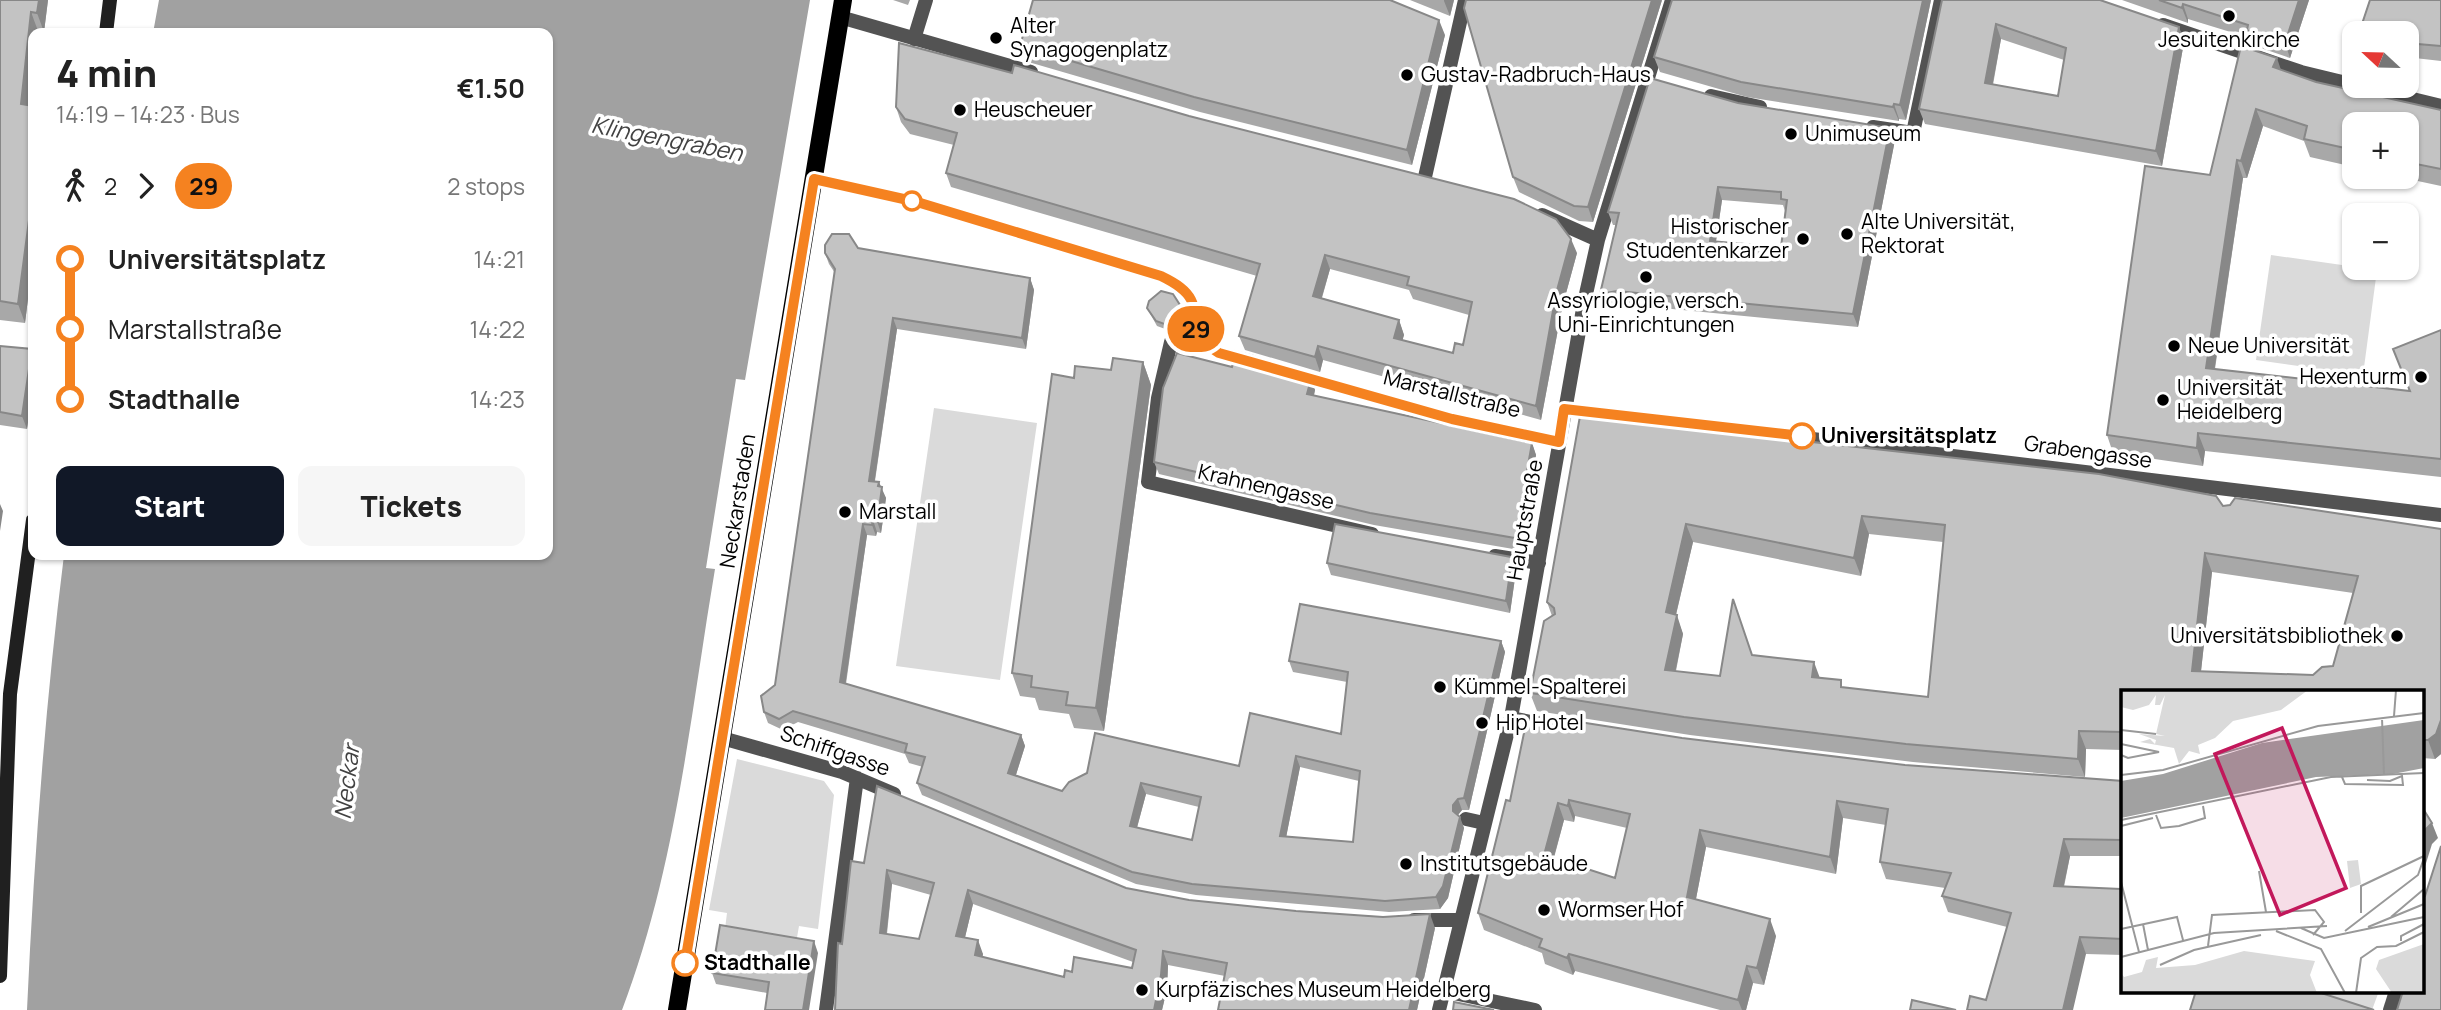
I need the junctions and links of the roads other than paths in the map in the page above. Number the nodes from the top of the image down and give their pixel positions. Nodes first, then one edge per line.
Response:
1 (110, 0) edge
2 (1465, 0) edge
3 (1672, 0) edge
4 (1941, 0) edge
5 (924, 4) edge
6 (842, 9) edge
7 (2144, 18) edge
8 (107, 28) edge
9 (914, 39) junction
10 (1042, 75) edge
11 (1694, 92) edge
12 (2441, 106) edge
13 (1780, 111) edge
14 (1856, 124) edge
15 (1408, 173) edge
16 (814, 179) junction
17 (1524, 205) edge
18 (1598, 240) junction
19 (1196, 338) junction
20 (1564, 409) junction
21 (1559, 442) junction
22 (2441, 515) edge
23 (1384, 536) edge
24 (1480, 554) edge
25 (28, 558) edge
26 (1539, 563) junction
27 (1511, 718) junction
28 (1560, 727) edge
29 (722, 738) junction
30 (857, 778) junction
31 (907, 799) edge
32 (1466, 819) dead end
33 (1484, 823) junction
34 (1460, 920) junction
35 (1401, 921) edge
36 (0, 976) edge
37 (1444, 991) junction
38 (2396, 992) edge
39 (677, 1010) edge
40 (826, 1010) edge
41 (1439, 1010) edge
42 (1535, 1010) edge
43 (2389, 1010) edge

1 - 8 main road
2 - 15 street
3 - 18 street, Hauptstraße
4 - 14 street
5 - 9 street
6 - 9 street
6 - 16 main road, Neckarstaden
7 - 12 street
9 - 10 street
11 - 13 street
16 - 19 street
16 - 29 main road, Neckarstaden
17 - 18 street
18 - 20 street, Hauptstraße
19 - 21 street, Marstallstraße
19 - 23 street, Krahnengasse
20 - 21 street, Hauptstraße
20 - 22 street, Grabengasse
21 - 26 street, Hauptstraße
24 - 26 street
25 - 36 main road
26 - 27 street, Hauptstraße
27 - 28 street
27 - 33 street, Hauptstraße
29 - 30 street, Schiffgasse
29 - 39 main road, Neckarstaden
30 - 31 street, Schiffgasse
30 - 40 street
32 - 33 street
33 - 34 street, Hauptstraße
34 - 35 street
34 - 37 street, Hauptstraße
37 - 41 street, Hauptstraße
37 - 42 street
38 - 43 street

